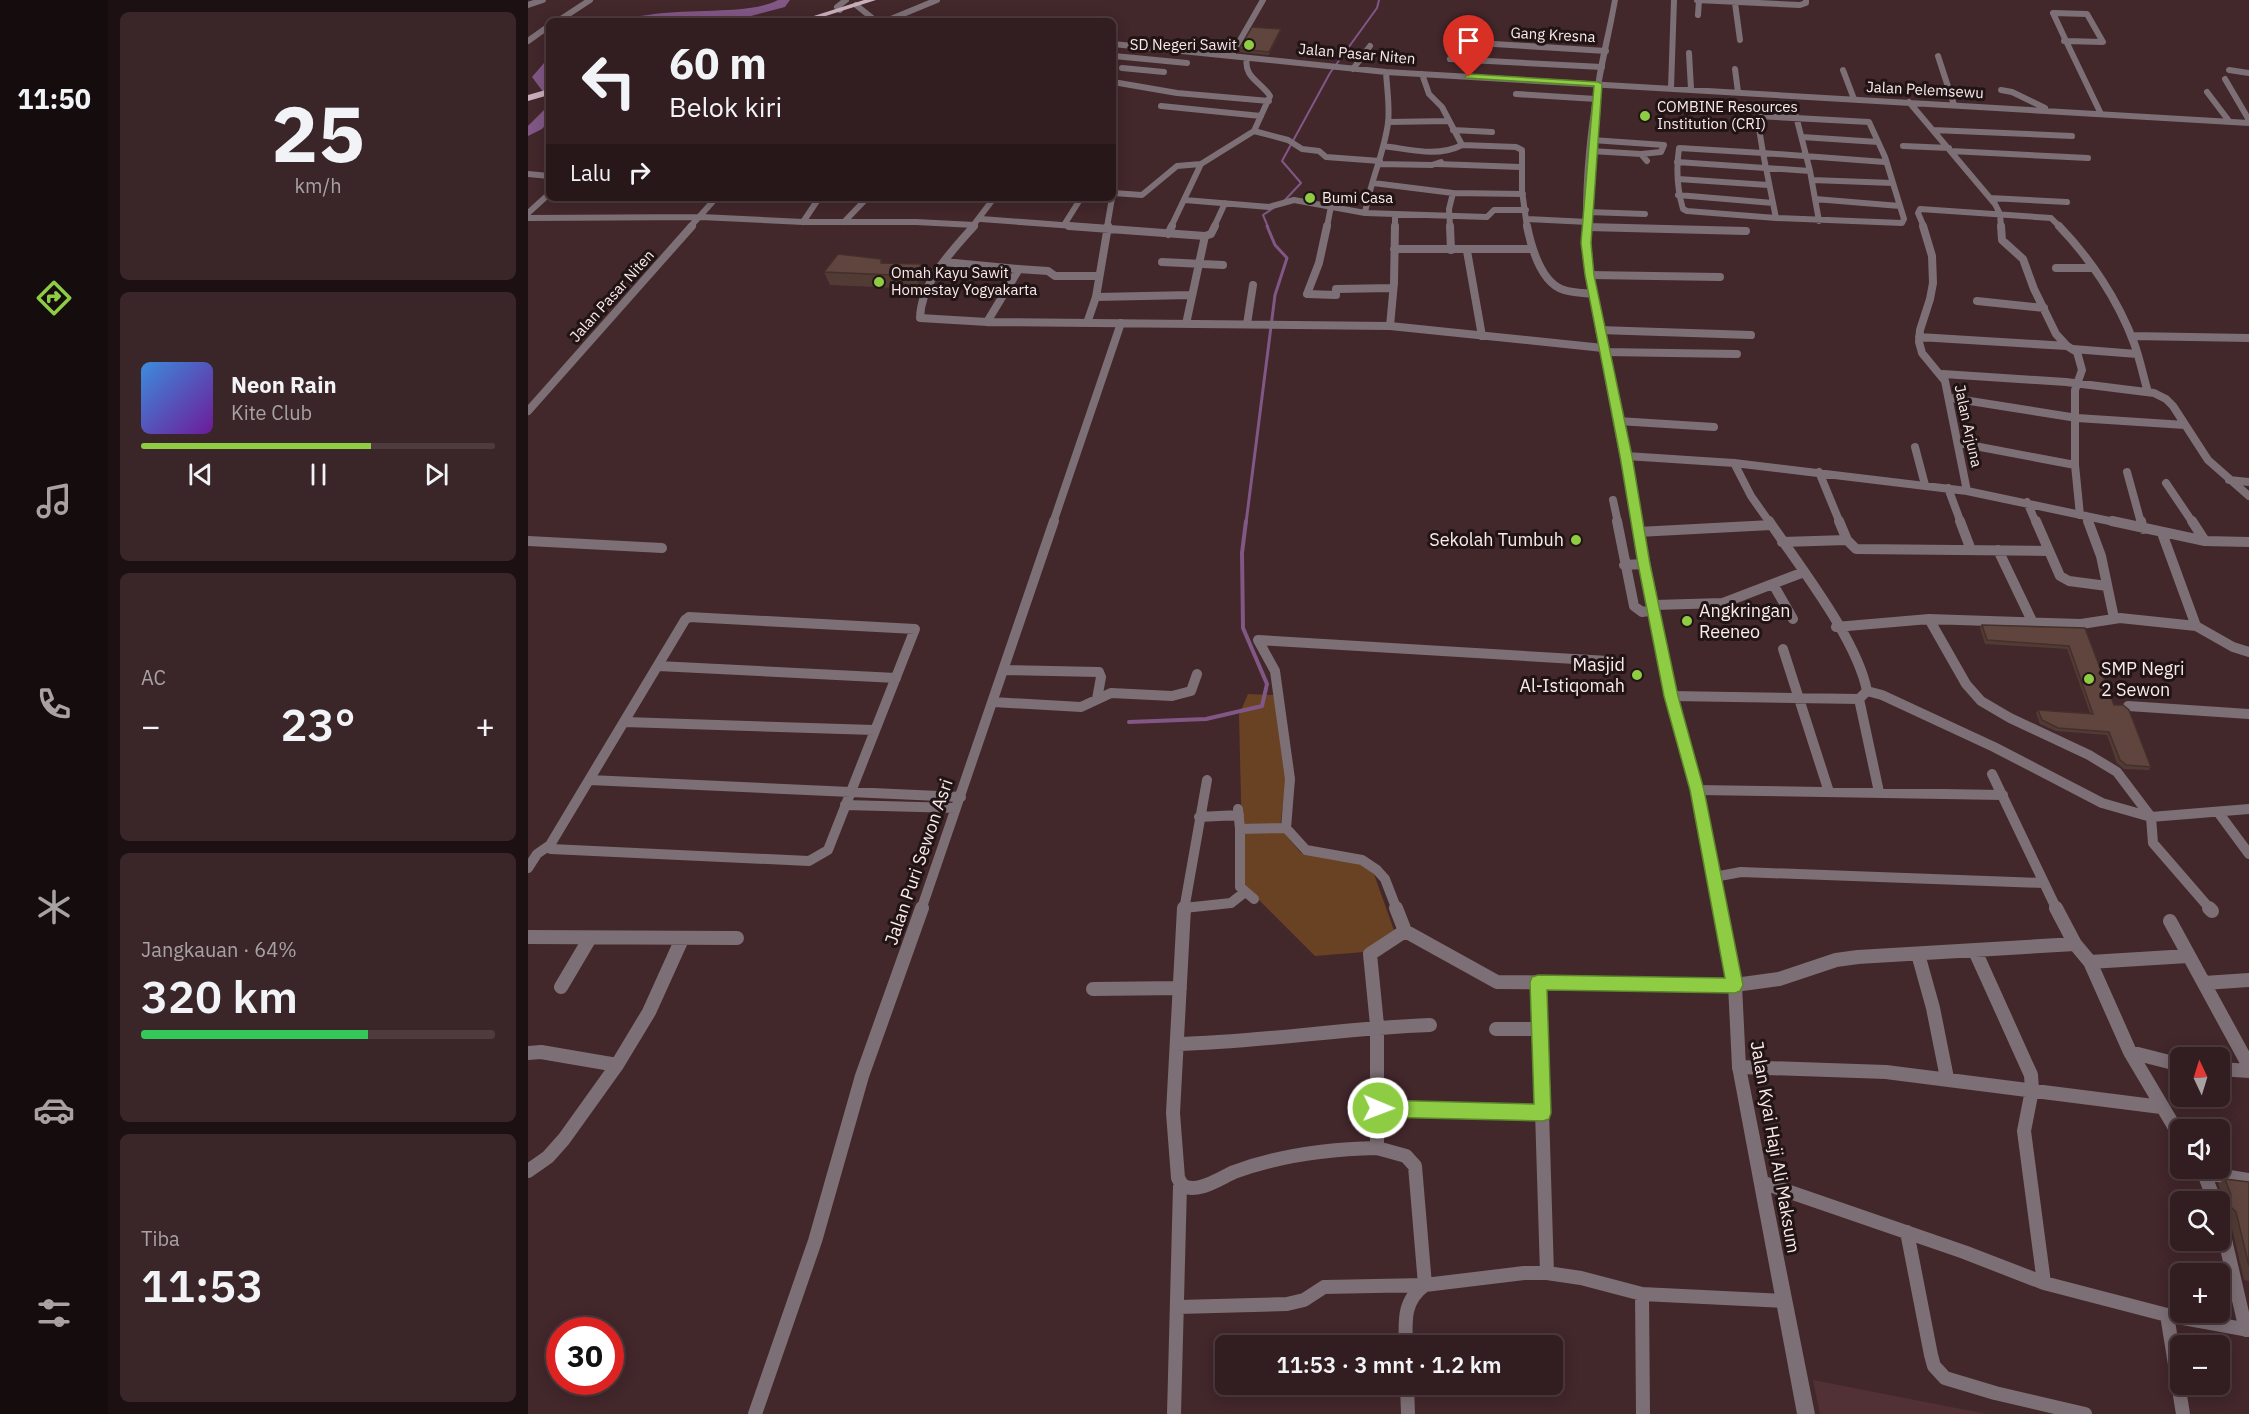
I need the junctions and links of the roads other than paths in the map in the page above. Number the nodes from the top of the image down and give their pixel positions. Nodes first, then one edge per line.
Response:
1 (543, 0) edge
2 (590, 0) edge
3 (846, 0) edge
4 (872, 0) edge
5 (937, 0) edge
6 (1615, 0) edge
7 (1674, 0) edge
8 (1698, 0) edge
9 (1707, 0) edge
10 (1806, 0) edge
11 (1262, 2) edge
12 (1735, 3) junction
13 (528, 5) edge
14 (856, 5) junction
15 (840, 10) junction
16 (1698, 15) dead end
17 (563, 18) edge
18 (812, 18) edge
19 (872, 18) edge
20 (893, 18) edge
21 (546, 28) edge
22 (528, 29) edge
23 (542, 30) junction
24 (1740, 40) dead end
25 (528, 41) edge
26 (2064, 41) junction
27 (1462, 42) dead end
28 (1116, 44) edge
29 (1370, 46) dead end
30 (1160, 49) junction
31 (1606, 51) junction
32 (1689, 53) dead end
33 (1116, 56) edge
34 (1232, 56) junction
35 (1938, 56) dead end
36 (1130, 58) junction
37 (1247, 58) junction
38 (1450, 59) dead end
39 (1151, 60) junction
40 (1172, 62) junction
41 (1187, 63) dead end
42 (1602, 67) junction
43 (1122, 68) junction
44 (1353, 69) junction
45 (1735, 69) dead end
46 (1842, 70) dead end
47 (2229, 70) dead end
48 (1164, 72) junction
49 (1386, 72) junction
50 (2249, 73) edge
51 (1422, 74) junction
52 (1116, 77) edge
53 (2225, 79) dead end
54 (1116, 82) edge
55 (1598, 84) junction
56 (1152, 87) junction
57 (1671, 88) junction
58 (1691, 89) junction
59 (2001, 90) dead end
60 (1227, 91) dead end
61 (1738, 92) junction
62 (2207, 92) dead end
63 (1516, 94) dead end
64 (1802, 96) junction
65 (1222, 97) junction
66 (1596, 99) junction
67 (1854, 99) junction
68 (1269, 101) junction
69 (1910, 102) junction
70 (1954, 105) junction
71 (1161, 106) dead end
72 (2051, 111) junction
73 (1210, 114) junction
74 (2101, 114) junction
75 (1261, 116) junction
76 (1796, 116) junction
77 (1805, 117) junction
78 (1449, 120) junction
79 (2249, 121) edge
80 (1388, 122) junction
81 (2229, 122) junction
82 (1453, 130) junction
83 (1933, 130) junction
84 (1254, 131) junction
85 (1492, 132) dead end
86 (2072, 136) dead end
87 (1802, 137) junction
88 (1878, 142) junction
89 (1465, 145) junction
90 (1383, 146) junction
91 (1592, 146) junction
92 (1903, 146) dead end
93 (2004, 146) dead end
94 (1950, 149) junction
95 (1445, 151) junction
96 (1762, 153) junction
97 (1641, 154) junction
98 (2008, 154) junction
99 (1807, 157) junction
100 (2088, 158) dead end
101 (1647, 161) dead end
102 (1380, 162) junction
103 (1677, 162) junction
104 (1885, 162) junction
105 (1201, 164) junction
106 (1437, 165) junction
107 (1476, 165) junction
108 (1520, 167) junction
109 (1765, 168) junction
110 (1810, 171) junction
111 (528, 174) edge
112 (546, 176) edge
113 (1678, 179) junction
114 (1812, 180) junction
115 (1373, 183) junction
116 (1893, 183) junction
117 (1768, 185) junction
118 (1453, 193) junction
119 (1523, 194) junction
120 (1116, 195) edge
121 (1678, 195) junction
122 (546, 197) edge
123 (1990, 198) junction
124 (1815, 199) junction
125 (1185, 200) junction
126 (714, 201) edge
127 (817, 201) edge
128 (864, 201) edge
129 (992, 201) edge
130 (1080, 201) edge
131 (1112, 201) edge
132 (2067, 202) dead end
133 (1225, 203) junction
134 (1773, 203) junction
135 (1331, 206) junction
136 (1900, 206) junction
137 (1526, 210) junction
138 (528, 213) edge
139 (1365, 213) junction
140 (1042, 214) dead end
141 (1395, 214) junction
142 (1645, 214) dead end
143 (2000, 214) junction
144 (1449, 216) junction
145 (701, 217) junction
146 (528, 218) edge
147 (1776, 218) junction
148 (981, 219) junction
149 (1527, 219) junction
150 (1588, 220) junction
151 (1818, 221) junction
152 (803, 222) junction
153 (844, 222) junction
154 (1035, 223) junction
155 (974, 225) junction
156 (1064, 225) junction
157 (1106, 229) junction
158 (1746, 231) dead end
159 (1168, 234) junction
160 (1205, 236) junction
161 (1394, 249) junction
162 (1532, 249) junction
163 (1451, 250) junction
164 (1467, 250) junction
165 (944, 262) junction
166 (1162, 262) dead end
167 (1198, 265) junction
168 (1223, 265) dead end
169 (1018, 268) junction
170 (2056, 268) dead end
171 (2093, 268) junction
172 (1589, 275) junction
173 (1098, 276) junction
174 (1720, 277) dead end
175 (1253, 285) dead end
176 (1393, 288) junction
177 (1593, 294) junction
178 (1191, 295) junction
179 (1096, 297) junction
180 (1977, 301) dead end
181 (2044, 308) junction
182 (987, 322) junction
183 (1087, 323) junction
184 (1121, 323) junction
185 (1186, 324) junction
186 (1247, 324) junction
187 (1390, 326) junction
188 (1599, 330) junction
189 (1751, 335) dead end
190 (1482, 336) junction
191 (2132, 336) junction
192 (1919, 337) junction
193 (2249, 338) edge
194 (2070, 347) junction
195 (1604, 350) junction
196 (1737, 354) dead end
197 (2137, 354) junction
198 (1943, 374) junction
199 (2076, 384) junction
200 (2148, 392) junction
201 (1951, 398) junction
202 (528, 411) edge
203 (2077, 418) junction
204 (1618, 421) junction
205 (2184, 425) junction
206 (1713, 427) dead end
207 (1959, 443) junction
208 (1915, 447) dead end
209 (1626, 456) junction
210 (1734, 463) junction
211 (2076, 465) junction
212 (1819, 472) junction
213 (2127, 472) dead end
214 (2229, 480) junction
215 (2249, 482) edge
216 (2166, 483) dead end
217 (1925, 485) junction
218 (1947, 488) junction
219 (1967, 491) junction
220 (2249, 496) edge
221 (1613, 500) dead end
222 (2027, 502) junction
223 (2083, 516) junction
224 (1771, 525) junction
225 (2143, 529) junction
226 (1638, 532) junction
227 (2162, 533) junction
228 (1847, 540) junction
229 (528, 541) edge
230 (2205, 541) junction
231 (1782, 542) junction
232 (2249, 542) edge
233 (662, 548) dead end
234 (1971, 550) junction
235 (1998, 550) junction
236 (2048, 550) junction
237 (1644, 564) junction
238 (1624, 565) junction
239 (1804, 572) junction
240 (1773, 584) junction
241 (2107, 586) junction
242 (1654, 608) junction
243 (2114, 618) junction
244 (1793, 619) dead end
245 (1929, 619) junction
246 (2032, 621) junction
247 (2196, 626) junction
248 (1836, 627) junction
249 (1783, 649) dead end
250 (2249, 652) edge
251 (1608, 661) dead end
252 (658, 666) junction
253 (1004, 670) junction
254 (1197, 674) dead end
255 (896, 678) junction
256 (1863, 695) junction
257 (1671, 696) junction
258 (1096, 699) junction
259 (1798, 700) junction
260 (993, 702) junction
261 (2127, 706) edge
262 (2249, 714) edge
263 (625, 722) junction
264 (874, 730) junction
265 (1992, 774) dead end
266 (590, 780) junction
267 (1207, 780) dead end
268 (1697, 790) junction
269 (850, 792) junction
270 (1829, 792) junction
271 (1879, 792) junction
272 (885, 794) junction
273 (925, 795) junction
274 (2003, 795) junction
275 (959, 803) junction
276 (845, 805) junction
277 (880, 806) junction
278 (921, 807) junction
279 (2249, 809) edge
280 (2218, 812) junction
281 (1199, 817) junction
282 (2151, 817) junction
283 (1286, 828) junction
284 (1240, 829) junction
285 (550, 845) junction
286 (2249, 854) edge
287 (528, 868) edge
288 (1714, 877) junction
289 (2043, 883) junction
290 (1184, 908) junction
291 (2212, 911) dead end
292 (2170, 921) dead end
293 (1405, 931) junction
294 (528, 937) edge
295 (590, 938) junction
296 (737, 938) dead end
297 (682, 939) junction
298 (2075, 944) junction
299 (1975, 951) junction
300 (1918, 954) junction
301 (2188, 956) junction
302 (2090, 962) junction
303 (2249, 980) edge
304 (1538, 982) junction
305 (2204, 983) junction
306 (1735, 985) junction
307 (561, 987) dead end
308 (1180, 988) junction
309 (1092, 989) dead end
310 (1430, 1024) dead end
311 (1377, 1025) junction
312 (1496, 1029) dead end
313 (1540, 1029) junction
314 (1177, 1044) junction
315 (2130, 1052) junction
316 (528, 1053) edge
317 (2170, 1062) edge
318 (617, 1065) junction
319 (2249, 1066) edge
320 (1739, 1067) junction
321 (2230, 1070) edge
322 (2249, 1071) edge
323 (1947, 1078) junction
324 (2032, 1090) junction
325 (2161, 1107) junction
326 (1378, 1108) junction
327 (1543, 1113) junction
328 (2170, 1121) edge
329 (1377, 1148) junction
330 (528, 1171) edge
331 (2230, 1176) edge
332 (2249, 1180) edge
333 (1764, 1183) junction
334 (1180, 1185) junction
335 (1907, 1232) junction
336 (2228, 1251) edge
337 (1547, 1273) junction
338 (2044, 1283) junction
339 (1425, 1285) junction
340 (1642, 1294) junction
341 (1784, 1301) junction
342 (1178, 1306) junction
343 (2167, 1315) junction
344 (2248, 1330) edge
345 (1406, 1335) edge
346 (1407, 1395) edge
347 (755, 1414) edge
348 (1174, 1414) edge
349 (1408, 1414) edge
350 (1643, 1414) edge
351 (1806, 1414) edge
352 (2085, 1414) edge
353 (2183, 1414) edge

1 - 13 street
2 - 17 street
3 - 15 street
4 - 14 main road
5 - 20 street
6 - 31 street, Jalan Kyai Haji Ali Maksum
7 - 57 street
8 - 9 street
8 - 16 street
9 - 12 street
10 - 12 street
11 - 34 street
12 - 24 street
14 - 15 main road
14 - 19 street
15 - 18 main road
21 - 23 street
22 - 23 street
23 - 25 street
26 - 26 street
26 - 74 street
27 - 31 street, Gang Kresna
28 - 30 street, Jalan Pasar Niten
29 - 44 street
30 - 34 street, Jalan Pasar Niten
30 - 39 street
31 - 42 street, Jalan Kyai Haji Ali Maksum
32 - 58 street
33 - 36 street
34 - 37 street, Jalan Pasar Niten
35 - 70 street
36 - 39 street
36 - 43 street
37 - 44 street, Jalan Pasar Niten
37 - 68 street
38 - 42 street
39 - 40 street
40 - 41 street
40 - 48 street
42 - 55 street, Jalan Kyai Haji Ali Maksum
43 - 48 street
43 - 52 street
44 - 49 street, Jalan Pasar Niten
45 - 61 street
46 - 67 street
47 - 50 street
48 - 56 street
49 - 51 street, Jalan Pasar Niten
49 - 80 street
51 - 55 street, Jalan Pasar Niten
51 - 78 street
53 - 79 street
54 - 56 street
55 - 57 street, Jalan Pelemsewu
55 - 66 street, Jalan Kyai Haji Ali Maksum
56 - 65 street
57 - 58 street, Jalan Pelemsewu
58 - 61 street, Jalan Pelemsewu
59 - 72 street
60 - 65 street
61 - 64 street, Jalan Pelemsewu
62 - 81 street
63 - 66 street
64 - 67 street, Jalan Pelemsewu
64 - 77 street
65 - 68 street
65 - 73 street
66 - 91 street, Jalan Kyai Haji Ali Maksum
67 - 69 street, Jalan Pelemsewu
68 - 75 street
69 - 70 street, Jalan Pelemsewu
69 - 83 street
70 - 72 street, Jalan Pelemsewu
71 - 73 street
72 - 74 street, Jalan Pelemsewu
73 - 75 street
74 - 81 street, Jalan Pelemsewu
75 - 84 street
76 - 77 street
76 - 87 street
76 - 96 street
77 - 88 street
78 - 80 street
78 - 82 street
79 - 81 street, Jalan Pelemsewu
80 - 90 street
82 - 85 street
82 - 89 street
83 - 86 street
83 - 94 street
84 - 102 street
84 - 105 street
87 - 88 street
87 - 99 street
88 - 104 street
89 - 95 street
89 - 107 street
89 - 108 street
90 - 95 street
90 - 102 street
91 - 97 street
91 - 97 street
91 - 150 street, Jalan Kyai Haji Ali Maksum
92 - 94 street
93 - 98 street
94 - 98 street
94 - 123 street
95 - 106 street
96 - 99 street
96 - 103 street
96 - 109 street
97 - 101 street
98 - 100 street
99 - 104 street
99 - 110 street
102 - 106 street
102 - 115 street
103 - 109 street
103 - 113 street
104 - 116 street
105 - 120 street
105 - 125 street
106 - 107 street
107 - 108 street
108 - 119 street
109 - 110 street
109 - 117 street
110 - 114 street
111 - 112 street
113 - 117 street
113 - 121 street
114 - 116 street
114 - 124 street
115 - 118 street
115 - 139 street
116 - 136 street
117 - 134 street
118 - 119 street
118 - 144 street
119 - 137 street
121 - 134 street
121 - 147 street
122 - 138 street
123 - 132 street
123 - 143 street
124 - 136 street
124 - 151 street
125 - 133 street
125 - 159 street
126 - 145 street, Jalan Pasar Niten
127 - 152 street
128 - 153 street
129 - 148 street
130 - 156 street
131 - 157 street
133 - 135 street
133 - 160 street
134 - 147 street
135 - 139 street
135 - 176 street
136 - 151 street
137 - 144 street
137 - 149 street
139 - 141 street
140 - 154 street
141 - 144 street
141 - 161 street
142 - 150 street
143 - 171 street
143 - 181 street
143 - 192 street
144 - 163 street
145 - 146 street
145 - 152 street
145 - 202 street, Jalan Pasar Niten
147 - 151 street
148 - 154 street
148 - 155 street
149 - 150 street
149 - 162 street
150 - 158 street
150 - 172 street, Jalan Kyai Haji Ali Maksum
152 - 153 street
153 - 155 street
154 - 156 street
155 - 165 street
156 - 157 street
157 - 159 street
157 - 173 street
159 - 160 street
160 - 167 street
161 - 163 street
161 - 176 street
162 - 164 street
162 - 177 street
163 - 164 street
164 - 190 street
165 - 169 street
165 - 182 street
166 - 167 street
167 - 168 street
167 - 178 street
169 - 173 street
169 - 182 street
170 - 171 street
171 - 191 street
172 - 174 street
172 - 177 street, Jalan Kyai Haji Ali Maksum
173 - 179 street
175 - 186 street
176 - 187 street
177 - 188 street, Jalan Kyai Haji Ali Maksum
178 - 179 street
178 - 185 street
179 - 183 street
180 - 181 street
181 - 194 street
182 - 183 street
183 - 184 street
184 - 185 street
184 - 253 street, Jalan Puri Sewon Asri
185 - 186 street
186 - 187 street
187 - 190 street
188 - 189 street
188 - 195 street, Jalan Kyai Haji Ali Maksum
190 - 195 street
191 - 193 street
191 - 197 street
192 - 194 street
192 - 198 street, Jalan Arjuna
194 - 197 street
194 - 199 street
195 - 196 street
195 - 204 street, Jalan Kyai Haji Ali Maksum
197 - 200 street
198 - 199 street
198 - 201 street, Jalan Arjuna
199 - 200 street
199 - 203 street
200 - 205 street
201 - 203 street
201 - 207 street, Jalan Arjuna
203 - 205 street
203 - 211 street
204 - 206 street
204 - 209 street, Jalan Kyai Haji Ali Maksum
205 - 214 street
207 - 211 street
207 - 219 street, Jalan Arjuna
208 - 217 street
209 - 210 street
209 - 226 street, Jalan Kyai Haji Ali Maksum
210 - 212 street
210 - 224 street
211 - 223 street
212 - 217 street
212 - 228 street
213 - 225 street
214 - 215 street
214 - 220 street
216 - 230 street
217 - 218 street
218 - 219 street
218 - 234 street
219 - 222 street
221 - 238 street
222 - 223 street
222 - 236 street
223 - 225 street
223 - 241 street
224 - 226 street
224 - 231 street
225 - 227 street
226 - 237 street, Jalan Kyai Haji Ali Maksum
227 - 230 street
227 - 247 street
228 - 231 street
228 - 234 street
229 - 233 street
230 - 232 street
231 - 239 street
234 - 235 street
235 - 236 street
235 - 246 street
236 - 241 street
237 - 238 street
237 - 242 street, Jalan Kyai Haji Ali Maksum
238 - 242 street
239 - 240 street
239 - 248 street
240 - 242 street
240 - 244 street
241 - 243 street
242 - 257 street, Jalan Kyai Haji Ali Maksum
243 - 246 street
243 - 247 street
245 - 246 street
245 - 248 street
245 - 282 street
247 - 250 street
248 - 256 street
249 - 259 street
251 - 283 street
252 - 255 street
252 - 255 street
252 - 263 street
253 - 258 street
253 - 260 street, Jalan Puri Sewon Asri
254 - 258 street
255 - 264 street
256 - 259 street
256 - 271 street
256 - 282 street
257 - 259 street
257 - 268 street, Jalan Kyai Haji Ali Maksum
258 - 260 street
259 - 270 street
260 - 275 street, Jalan Puri Sewon Asri
261 - 262 street
263 - 264 street
263 - 266 street
264 - 269 street
265 - 274 street
266 - 269 street
266 - 285 street
267 - 281 street
268 - 270 street
268 - 288 street, Jalan Kyai Haji Ali Maksum
269 - 272 street
269 - 276 street
270 - 271 street
271 - 274 street
272 - 273 street
272 - 277 street
273 - 275 street
273 - 278 street
274 - 289 street
275 - 278 street
275 - 347 street, Jalan Puri Sewon Asri
276 - 277 street
276 - 285 street
277 - 278 street
279 - 280 street
280 - 282 street
280 - 286 street
281 - 284 street
281 - 290 street
282 - 291 street
283 - 284 street
283 - 293 street
284 - 290 street
285 - 287 street
288 - 289 street
288 - 306 street, Jalan Kyai Haji Ali Maksum
289 - 298 street
290 - 308 street
292 - 301 street
293 - 304 street
293 - 311 street
294 - 295 street
295 - 297 street
295 - 307 street
296 - 297 street
297 - 318 street
298 - 299 street
298 - 302 street
299 - 300 street
299 - 324 street
300 - 306 street
300 - 323 street
301 - 302 street
301 - 305 street
302 - 315 street
303 - 305 street
304 - 306 street
304 - 313 street
305 - 319 street
306 - 320 street, Jalan Kyai Haji Ali Maksum
308 - 309 street
308 - 314 street
310 - 311 street
311 - 314 street
311 - 326 street
312 - 313 street
313 - 327 street
314 - 334 street
315 - 317 street
315 - 325 street
316 - 318 street
318 - 330 street
320 - 323 street
320 - 333 street, Jalan Kyai Haji Ali Maksum
321 - 322 street
323 - 324 street
324 - 325 street
324 - 338 street
325 - 328 street
326 - 327 street
326 - 329 street
327 - 337 street
329 - 334 street
329 - 339 street
331 - 332 street
333 - 335 street
333 - 341 street, Jalan Kyai Haji Ali Maksum
334 - 342 street
335 - 338 street
335 - 352 street
336 - 344 street
337 - 339 street
337 - 340 street
338 - 343 street
339 - 342 street
339 - 345 street
340 - 341 street
340 - 350 street
341 - 351 street, Jalan Kyai Haji Ali Maksum
342 - 348 street
343 - 344 street
343 - 353 street
346 - 349 street

